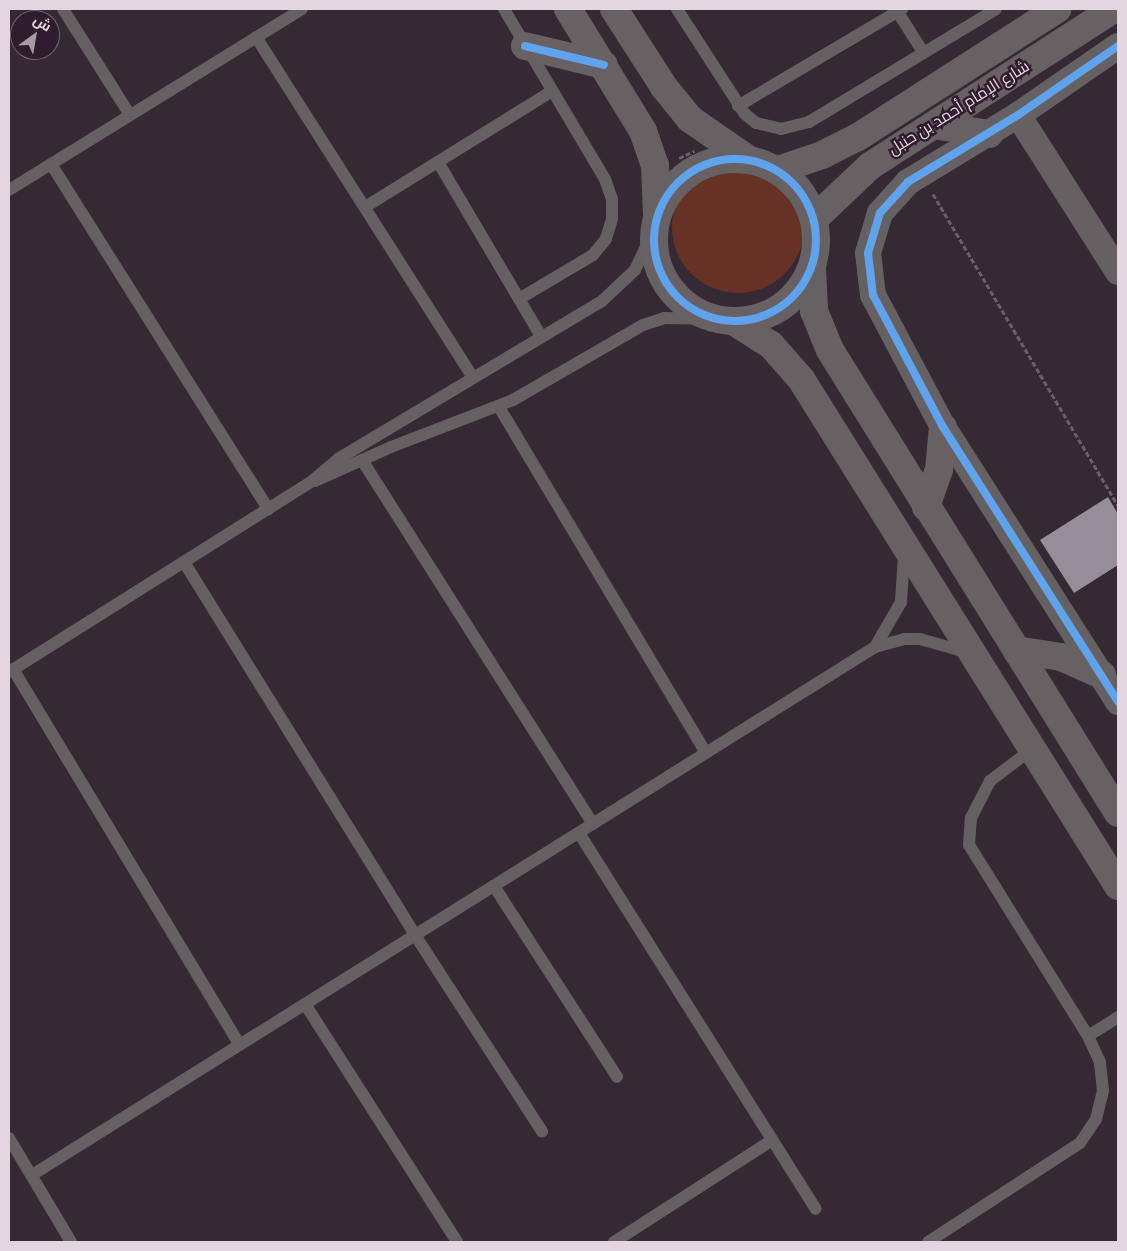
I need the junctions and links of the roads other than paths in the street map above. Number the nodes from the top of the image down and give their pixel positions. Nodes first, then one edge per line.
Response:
1 (63, 9) edge
2 (302, 9) edge
3 (504, 9) edge
4 (568, 9) edge
5 (614, 9) edge
6 (677, 9) edge
7 (996, 9) edge
8 (1057, 9) edge
9 (1114, 9) edge
10 (900, 10) edge
11 (256, 37) junction
12 (525, 46) junction
13 (1115, 51) edge
14 (924, 52) junction
15 (604, 65) junction
16 (552, 90) junction
17 (738, 106) junction
18 (1018, 115) junction
19 (130, 116) junction
20 (934, 125) junction
21 (989, 134) junction
22 (748, 159) junction
23 (438, 162) junction
24 (51, 164) junction
25 (778, 170) junction
26 (9, 190) edge
27 (366, 207) junction
28 (814, 219) junction
29 (655, 221) junction
30 (812, 268) junction
31 (1118, 272) edge
32 (519, 299) junction
33 (725, 320) junction
34 (541, 336) junction
35 (472, 376) junction
36 (499, 407) junction
37 (943, 427) junction
38 (362, 460) junction
39 (312, 481) junction
40 (926, 507) junction
41 (268, 509) junction
42 (903, 543) junction
43 (184, 562) junction
44 (875, 647) junction
45 (1016, 650) junction
46 (973, 655) junction
47 (11, 671) edge
48 (1102, 675) junction
49 (1118, 702) edge
50 (1032, 749) junction
51 (706, 753) junction
52 (1118, 813) edge
53 (593, 824) junction
54 (579, 833) junction
55 (494, 886) junction
56 (1118, 886) edge
57 (415, 935) junction
58 (304, 1004) junction
59 (1118, 1017) edge
60 (1088, 1036) junction
61 (240, 1045) junction
62 (617, 1077) dead end
63 (542, 1131) dead end
64 (9, 1138) edge
65 (772, 1140) junction
66 (32, 1176) junction
67 (816, 1209) dead end
68 (71, 1242) edge
69 (457, 1242) edge
70 (614, 1242) edge
71 (928, 1242) edge

1 - 19 lane
2 - 11 lane
3 - 12 lane
4 - 15 street
5 - 22 street
6 - 17 lane
7 - 14 lane
8 - 25 street, شارع الإمام أحمد بن حنبل
9 - 20 street, شارع الإمام أحمد بن حنبل
10 - 14 lane
10 - 17 lane
11 - 19 lane
11 - 27 lane
12 - 15 street
12 - 16 lane
13 - 18 street
14 - 17 lane
15 - 29 street
16 - 23 lane
16 - 32 lane
18 - 21 street
18 - 31 street
19 - 24 lane
20 - 21 street
20 - 28 street, شارع الإمام أحمد بن حنبل
21 - 37 street
22 - 25 street
22 - 29 street
23 - 27 lane
23 - 32 lane
24 - 26 lane
24 - 41 lane
25 - 28 street
27 - 35 lane
28 - 30 street
29 - 33 street
29 - 34 lane
30 - 33 street
30 - 40 street
32 - 34 lane
33 - 36 lane
33 - 42 street
34 - 35 lane
35 - 39 lane
36 - 38 lane
36 - 51 lane
37 - 40 street
37 - 48 street
38 - 39 lane
38 - 53 lane
39 - 41 lane
40 - 45 street
41 - 43 lane
42 - 44 lane
42 - 46 street
43 - 47 lane
43 - 57 lane
44 - 46 lane
44 - 51 lane
45 - 48 street
45 - 52 street
46 - 50 street
47 - 61 lane
48 - 49 street
50 - 56 street
50 - 60 lane
51 - 53 lane
53 - 54 lane
54 - 55 lane
54 - 65 lane
55 - 57 lane
55 - 62 lane
57 - 58 lane
57 - 63 lane
58 - 61 lane
58 - 69 lane
59 - 60 lane
60 - 71 lane
61 - 66 lane
64 - 66 lane
65 - 67 lane
65 - 70 lane
66 - 68 lane

